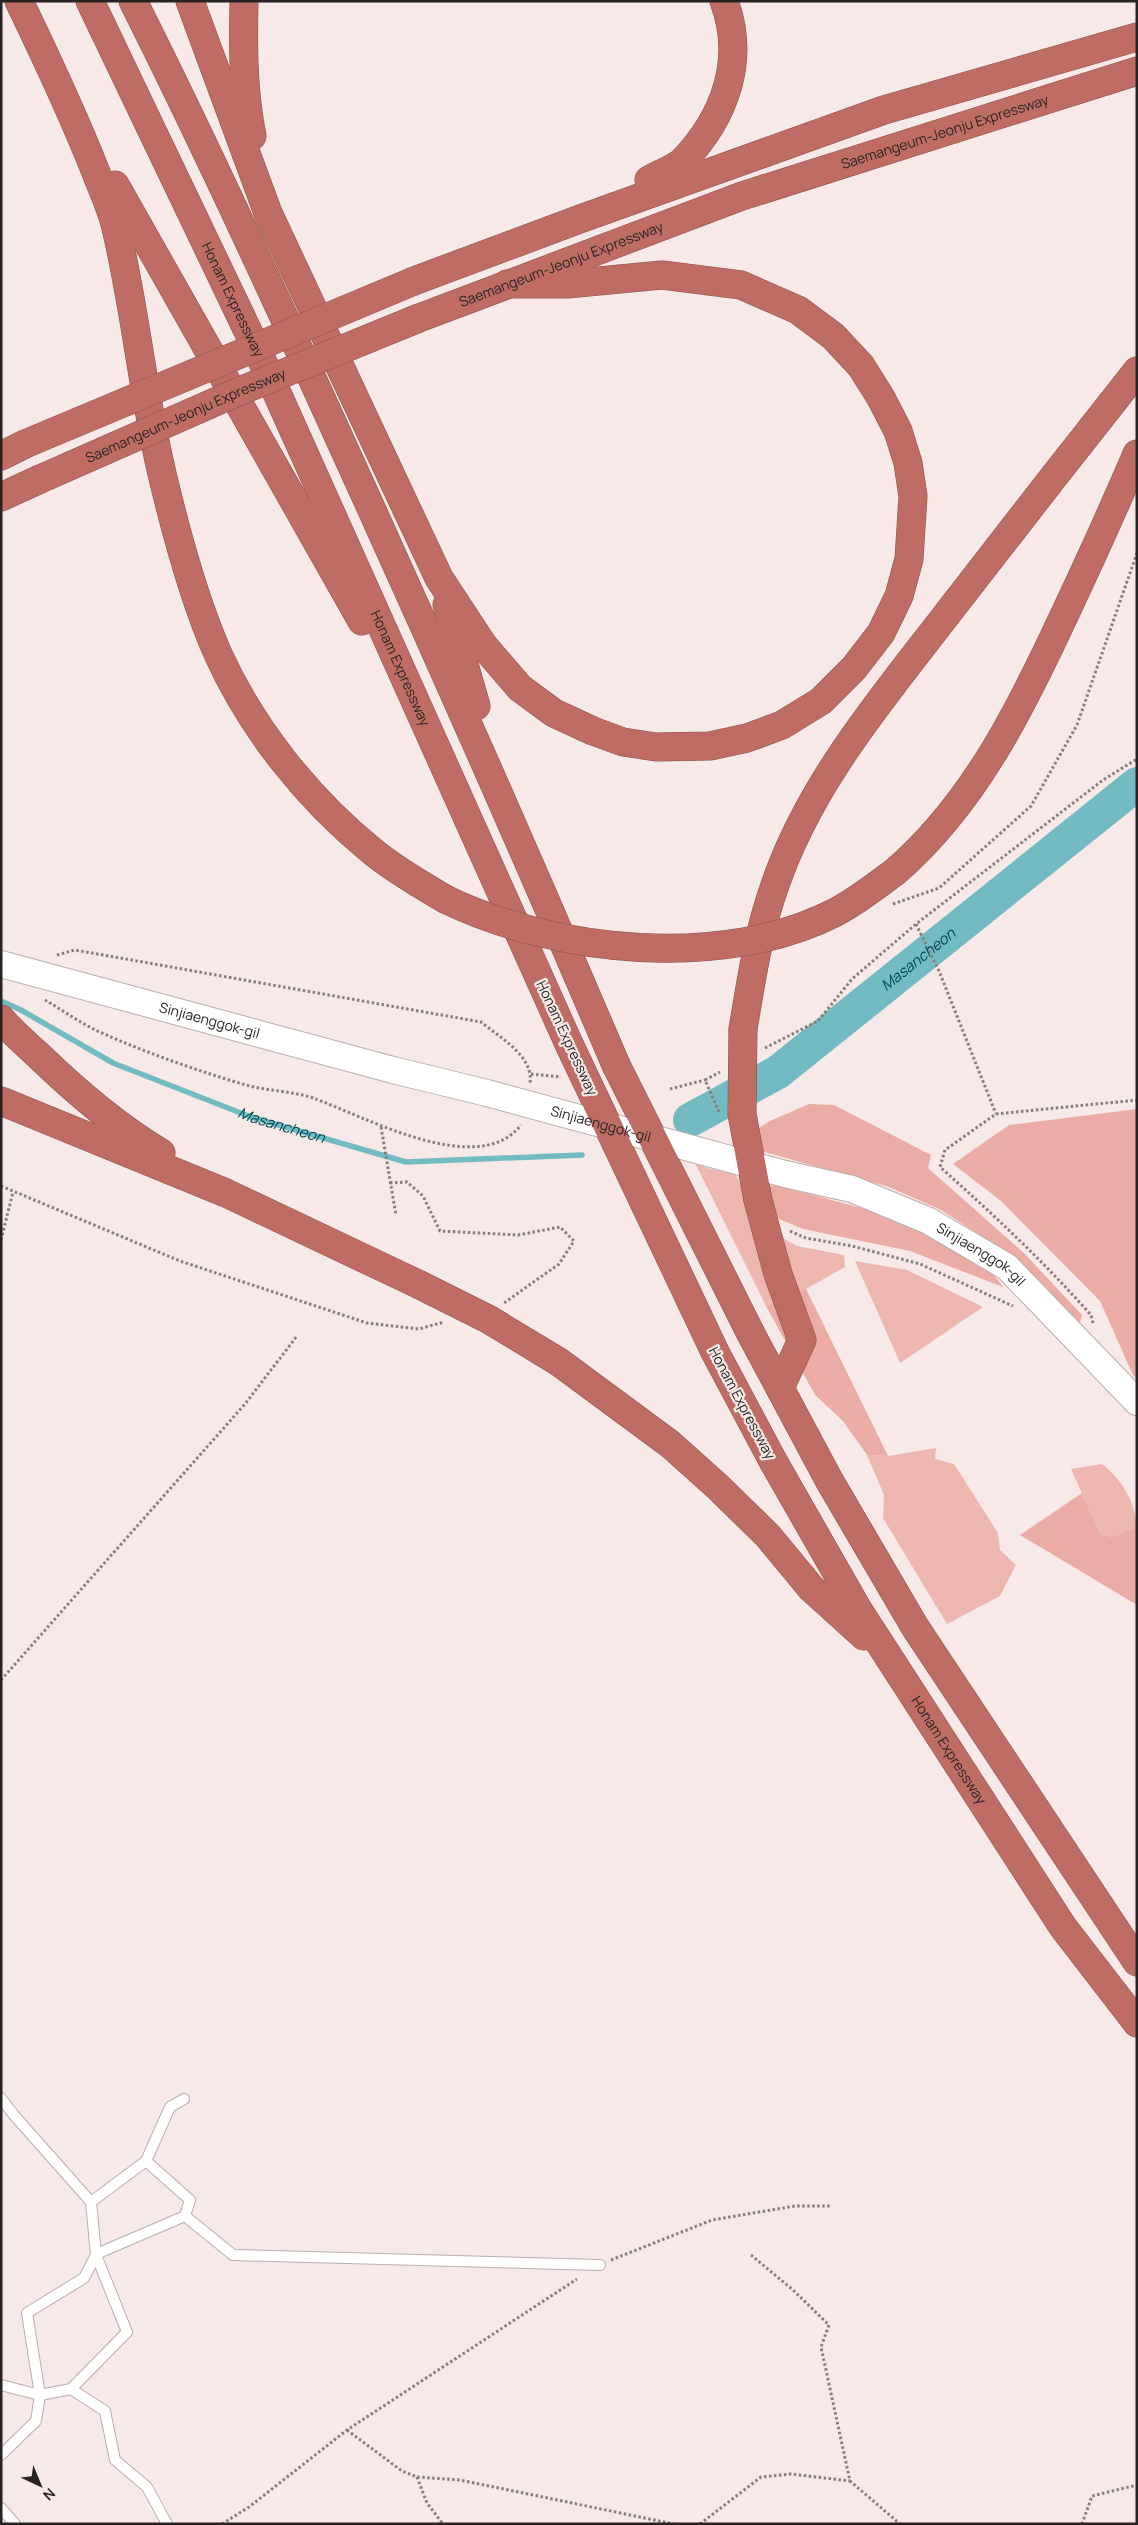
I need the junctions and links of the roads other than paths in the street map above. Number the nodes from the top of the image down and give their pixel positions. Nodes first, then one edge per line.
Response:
1 (18, 1) edge
2 (90, 1) edge
3 (133, 1) edge
4 (190, 1) edge
5 (244, 1) edge
6 (724, 1) edge
7 (1137, 37) edge
8 (1137, 71) edge
9 (70, 105) junction
10 (268, 213) junction
11 (580, 219) junction
12 (506, 284) junction
13 (1137, 371) edge
14 (13, 450) edge
15 (1137, 454) edge
16 (1, 498) edge
17 (439, 578) junction
18 (445, 767) junction
19 (507, 813) junction
20 (1, 964) edge
21 (1, 1019) edge
22 (1, 1101) edge
23 (226, 1193) junction
24 (780, 1388) junction
25 (1137, 1402) edge
26 (890, 1660) junction
27 (1137, 1962) edge
28 (1137, 2024) edge
29 (1, 2098) edge
30 (184, 2099) dead end
31 (146, 2161) junction
32 (91, 2202) junction
33 (185, 2216) junction
34 (96, 2256) junction
35 (600, 2265) road end
36 (1, 2385) edge
37 (70, 2390) junction
38 (40, 2395) junction
39 (1, 2455) edge
40 (1, 2508) edge
41 (15, 2524) edge
42 (167, 2524) edge

1 - 9 highway
2 - 18 highway, Honam Expressway
3 - 19 highway
4 - 10 highway
5 - 10 highway
6 - 11 highway
7 - 11 highway
8 - 12 highway, Saemangeum-Jeonju Expressway
9 - 15 highway, bridge
9 - 18 highway
10 - 17 highway
11 - 14 highway, bridge
12 - 16 highway, Saemangeum-Jeonju Expressway, bridge
12 - 17 highway
13 - 24 highway, bridge
17 - 19 highway
18 - 26 highway, Honam Expressway, bridge
19 - 24 highway, bridge
20 - 25 street, Sinjiaenggok-gil, bridge
21 - 23 highway
22 - 23 highway
23 - 26 highway, bridge
24 - 27 highway
26 - 28 highway, Honam Expressway
29 - 32 lane
30 - 31 lane
31 - 32 lane
31 - 33 lane
32 - 34 lane
33 - 34 lane
33 - 35 lane
34 - 37 lane
34 - 38 lane
36 - 38 lane
37 - 38 lane
37 - 42 lane
38 - 39 lane
40 - 41 lane

